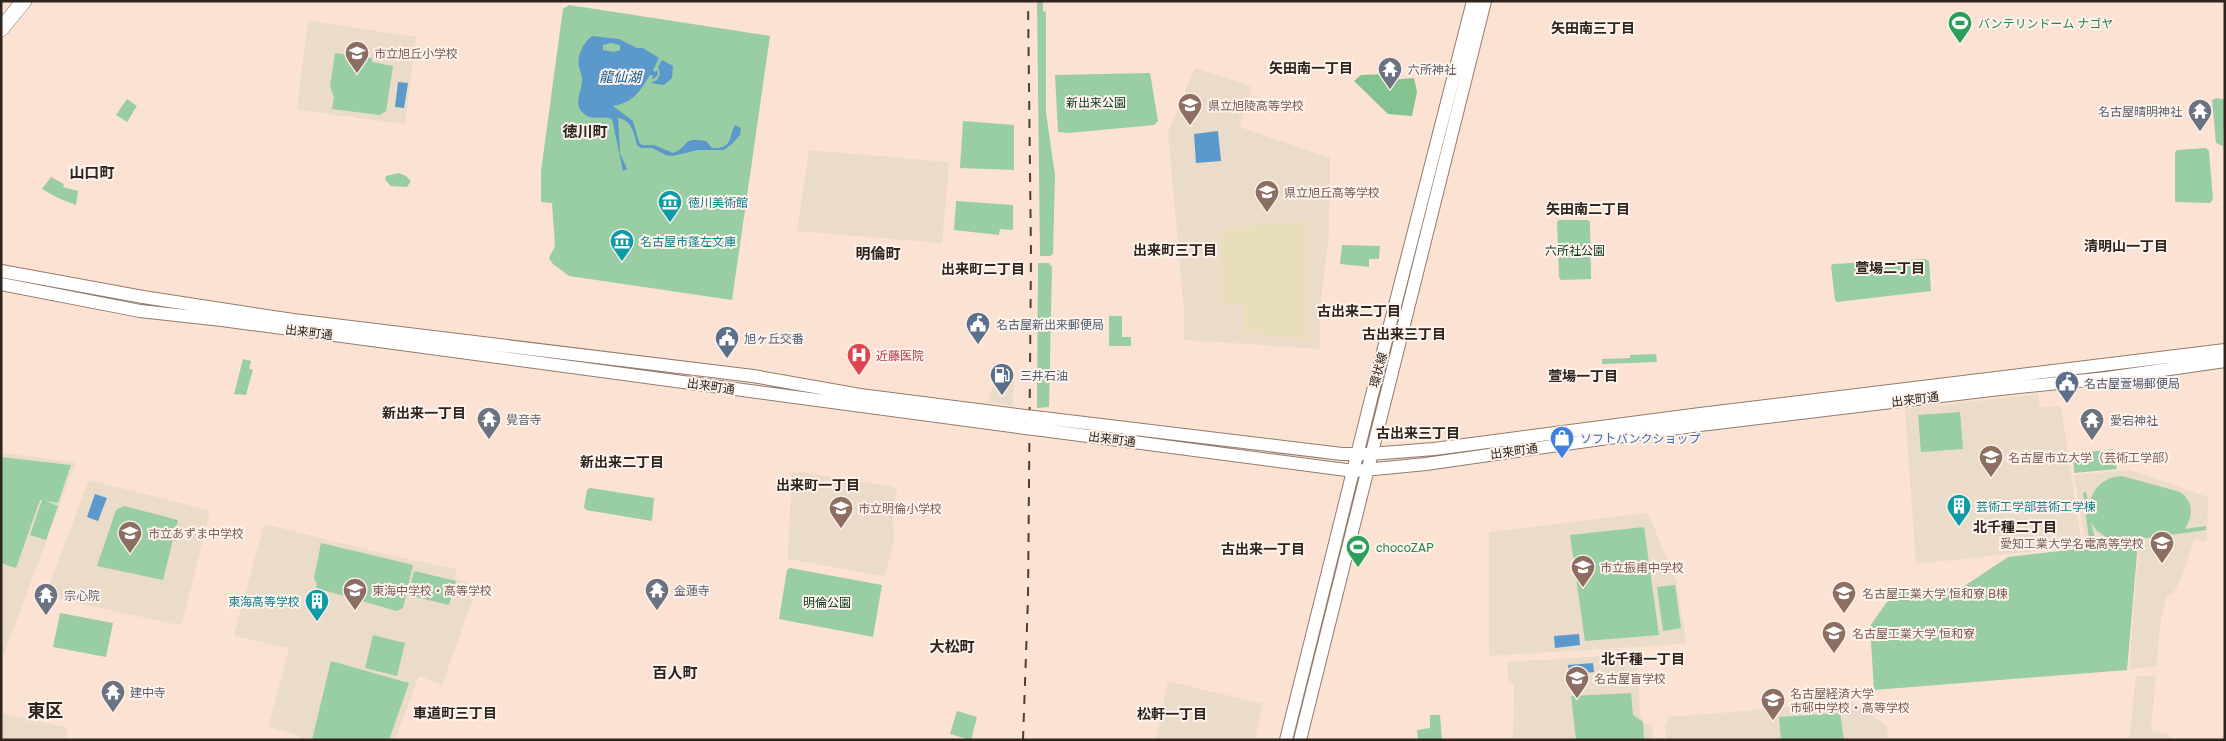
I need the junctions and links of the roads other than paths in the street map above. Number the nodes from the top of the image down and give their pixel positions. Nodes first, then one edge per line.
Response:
1 (24, 1) edge
2 (1473, 1) edge
3 (1485, 1) edge
4 (1, 29) edge
5 (1, 271) edge
6 (1, 284) edge
7 (2225, 350) edge
8 (2225, 361) edge
9 (1025, 422) junction
10 (1043, 424) junction
11 (1364, 454) junction
12 (1368, 470) junction
13 (1354, 471) junction
14 (1286, 740) edge
15 (1300, 740) edge

1 - 4 highway
2 - 11 main road, 環状線
3 - 11 main road, 環状線
5 - 9 main road, 出来町通
6 - 9 main road, 出来町通
7 - 11 main road, 出来町通
8 - 12 main road, 出来町通
9 - 10 main road, 出来町通, bridge
10 - 11 main road, 出来町通
10 - 13 main road, 出来町通
11 - 12 main road, 環状線
11 - 13 main road, 環状線
12 - 13 main road, 出来町通
12 - 15 main road, 環状線
13 - 14 main road, 環状線

